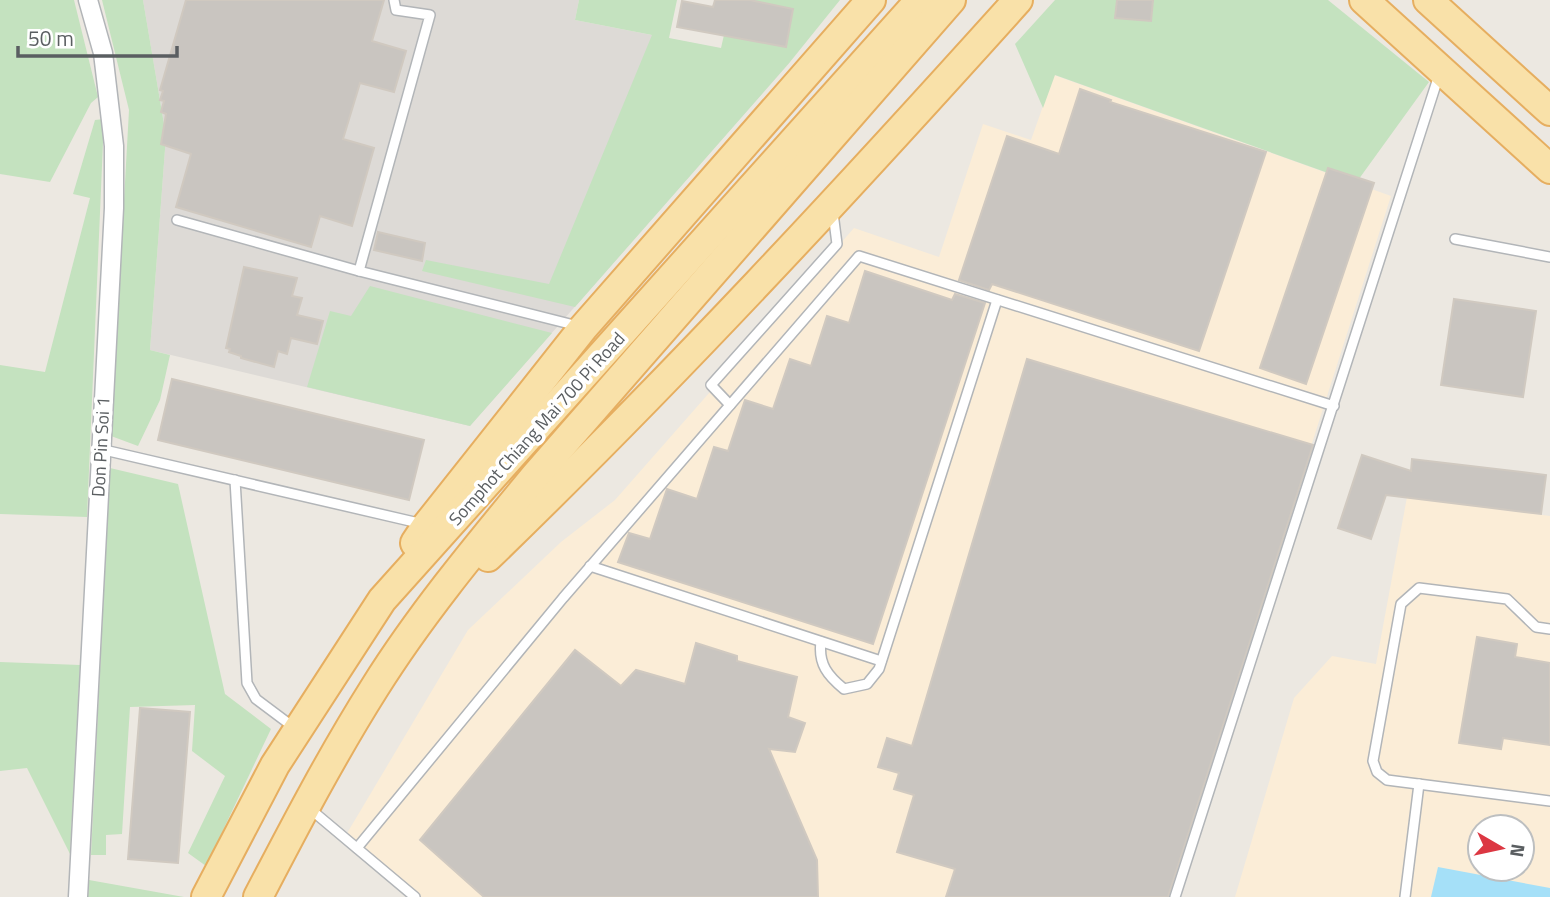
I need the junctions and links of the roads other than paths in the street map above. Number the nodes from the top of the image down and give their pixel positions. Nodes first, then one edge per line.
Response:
1 (88, 0) edge
2 (394, 0) edge
3 (871, 0) edge
4 (920, 0) edge
5 (951, 0) edge
6 (1018, 0) edge
7 (1364, 0) edge
8 (1428, 0) edge
9 (1441, 70) junction
10 (1550, 111) edge
11 (1550, 169) edge
12 (832, 204) junction
13 (177, 220) dead end
14 (1455, 239) dead end
15 (1550, 257) edge
16 (359, 271) junction
17 (997, 300) junction
18 (583, 328) junction
19 (730, 405) junction
20 (1334, 406) junction
21 (100, 449) junction
22 (235, 480) junction
23 (427, 524) junction
24 (590, 566) junction
25 (382, 600) junction
26 (429, 610) junction
27 (1550, 629) edge
28 (821, 642) junction
29 (881, 661) junction
30 (296, 729) junction
31 (1419, 784) junction
32 (1550, 801) edge
33 (305, 805) junction
34 (357, 848) junction
35 (78, 897) edge
36 (206, 897) edge
37 (258, 897) edge
38 (415, 897) edge
39 (1175, 897) edge
40 (1405, 897) edge

1 - 21 street, Don Pin Soi 1
2 - 16 lane
3 - 18 main road
4 - 25 main road, Somphot Chiang Mai 700 Pi Road
5 - 26 main road, Somphot Chiang Mai 700 Pi Road
6 - 12 main road
7 - 9 main road
8 - 10 main road
9 - 11 main road
9 - 20 lane
12 - 19 lane
12 - 26 main road
13 - 16 lane
14 - 15 lane
16 - 18 lane
17 - 19 lane
17 - 20 lane
17 - 29 lane
18 - 23 main road
19 - 24 lane
20 - 39 lane
21 - 22 lane
21 - 35 street, Don Pin Soi 1
22 - 23 lane
22 - 30 lane
23 - 25 main road
24 - 28 lane
24 - 34 lane
25 - 30 main road, Somphot Chiang Mai 700 Pi Road
26 - 33 main road, Somphot Chiang Mai 700 Pi Road
27 - 31 lane
28 - 29 lane
28 - 29 lane
30 - 36 main road, Somphot Chiang Mai 700 Pi Road
31 - 32 lane
31 - 40 lane
33 - 34 lane
33 - 37 main road, Somphot Chiang Mai 700 Pi Road
34 - 38 lane

